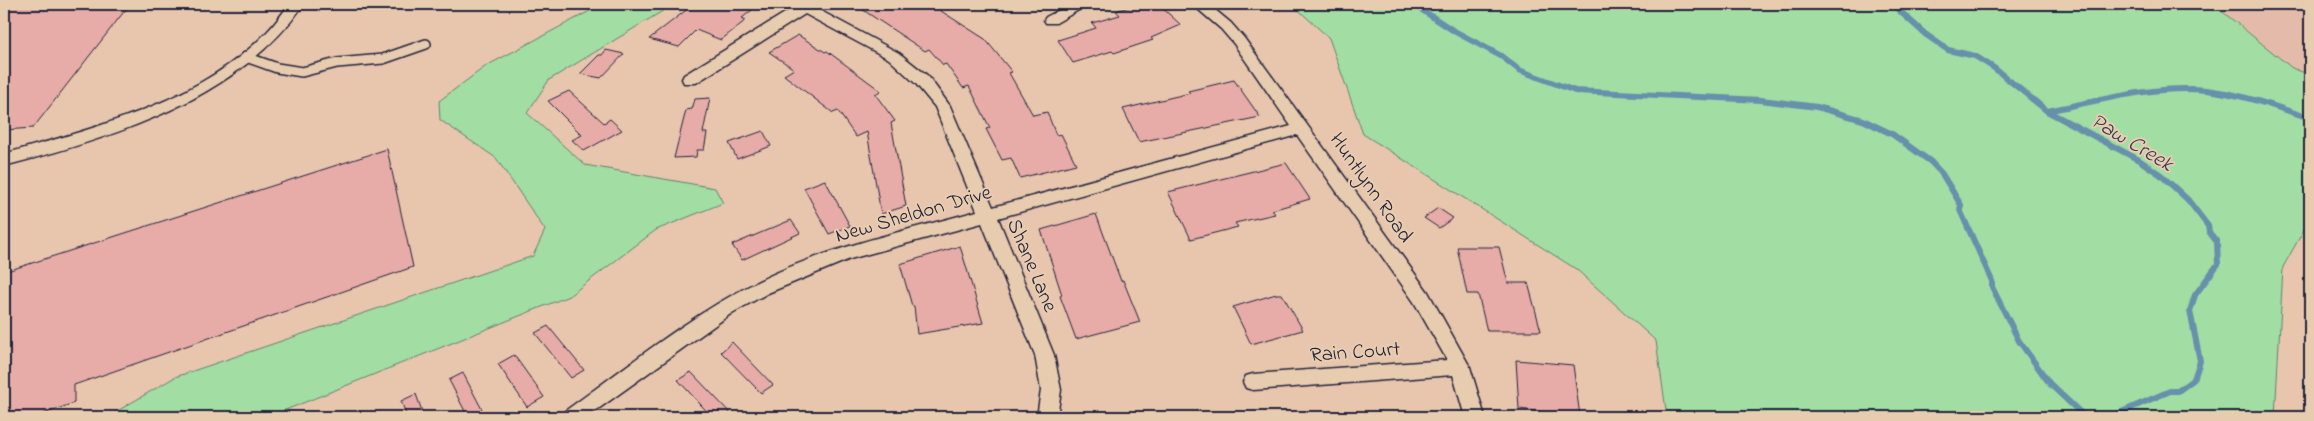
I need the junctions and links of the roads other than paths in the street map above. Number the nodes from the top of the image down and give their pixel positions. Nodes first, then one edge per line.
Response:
1 (297, 4) edge
2 (1082, 4) edge
3 (1199, 4) edge
4 (801, 6) edge
5 (1051, 20) dead end
6 (426, 44) dead end
7 (246, 57) junction
8 (690, 79) dead end
9 (1302, 128) junction
10 (4, 160) edge
11 (987, 215) junction
12 (1460, 368) junction
13 (1253, 382) dead end
14 (572, 417) edge
15 (1047, 417) edge
16 (1475, 417) edge

1 - 7 street
2 - 5 street
3 - 9 street, Huntlynn Road
4 - 8 street
4 - 11 street, Shane Lane
6 - 7 lane
7 - 10 street
9 - 11 street, New Sheldon Drive
9 - 12 street, Huntlynn Road
11 - 14 street, New Sheldon Drive
11 - 15 street, Shane Lane
12 - 13 street, Rain Court
12 - 16 street, Huntlynn Road

